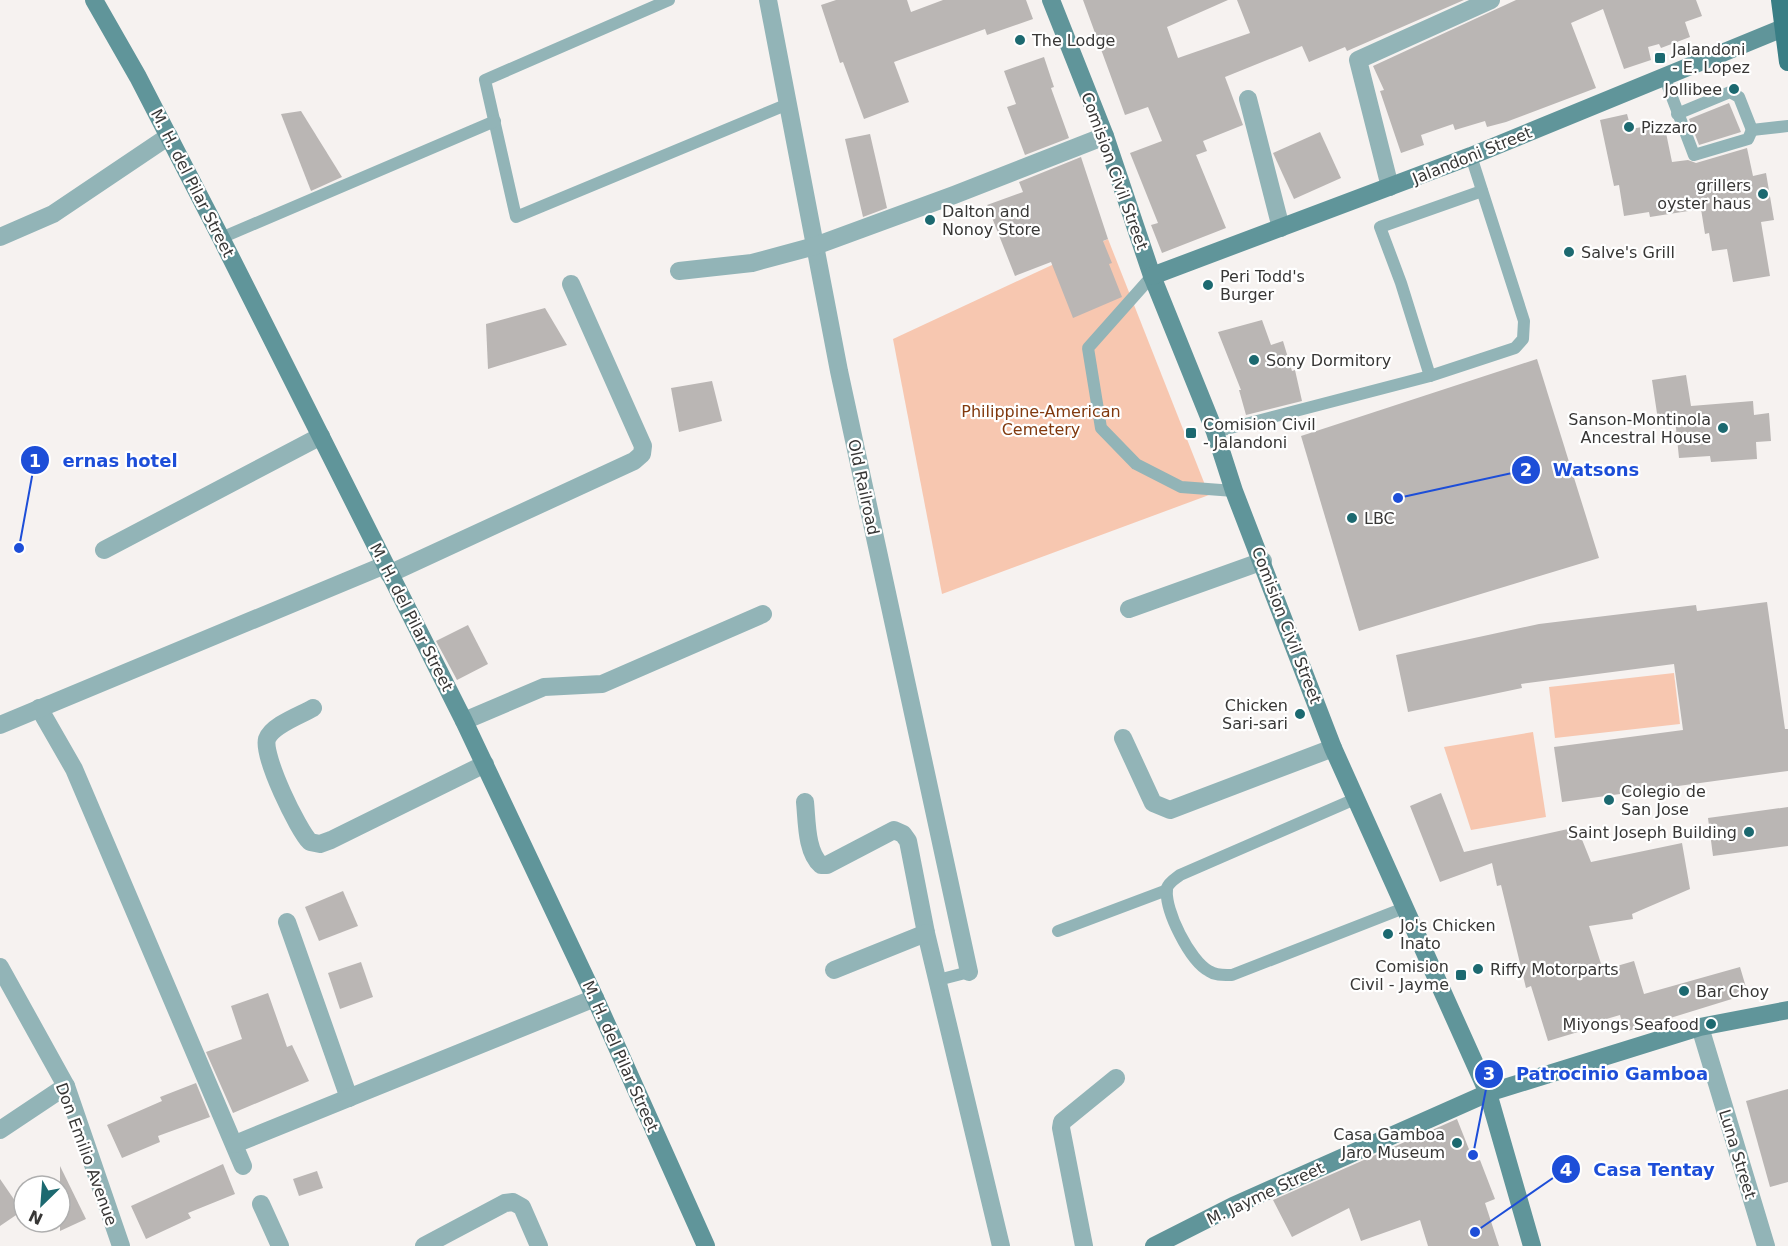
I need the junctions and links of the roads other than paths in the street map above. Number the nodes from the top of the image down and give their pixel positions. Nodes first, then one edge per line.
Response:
1 (94, 0) edge
2 (669, 0) edge
3 (768, 0) edge
4 (1051, 0) edge
5 (1491, 0) edge
6 (1780, 0) edge
7 (1786, 26) edge
8 (1788, 62) edge
9 (1664, 76) junction
10 (1248, 99) dead end
11 (788, 104) junction
12 (1677, 114) junction
13 (495, 121) junction
14 (1788, 126) edge
15 (1752, 130) junction
16 (169, 136) junction
17 (1105, 136) junction
18 (1471, 156) junction
19 (1390, 187) junction
20 (1482, 191) junction
21 (1281, 228) junction
22 (0, 237) edge
23 (221, 238) junction
24 (815, 246) junction
25 (679, 271) dead end
26 (1152, 276) junction
27 (571, 284) dead end
28 (1430, 376) junction
29 (1215, 432) junction
30 (321, 436) junction
31 (1234, 491) junction
32 (104, 550) dead end
33 (1263, 561) junction
34 (387, 570) junction
35 (1129, 609) dead end
36 (762, 614) dead end
37 (39, 708) junction
38 (313, 708) dead end
39 (464, 722) junction
40 (0, 725) edge
41 (1123, 738) dead end
42 (1333, 748) junction
43 (485, 764) junction
44 (1355, 799) junction
45 (805, 802) dead end
46 (1167, 890) junction
47 (1404, 908) junction
48 (287, 922) dead end
49 (1058, 931) dead end
50 (926, 933) junction
51 (0, 967) edge
52 (834, 970) dead end
53 (969, 972) joint
54 (938, 980) junction
55 (595, 998) junction
56 (1788, 1010) edge
57 (1700, 1028) junction
58 (1116, 1078) dead end
59 (66, 1086) junction
60 (1488, 1093) junction
61 (348, 1098) junction
62 (0, 1130) edge
63 (235, 1144) junction
64 (243, 1166) dead end
65 (261, 1204) dead end
66 (115, 1244) edge
67 (280, 1246) edge
68 (424, 1246) edge
69 (539, 1246) edge
70 (706, 1246) edge
71 (1001, 1246) edge
72 (1084, 1246) edge
73 (1154, 1246) edge
74 (1532, 1246) edge
75 (1766, 1246) edge

1 - 16 street, M. H. del Pilar Street
2 - 13 lane
3 - 11 street, Old Railroad
4 - 17 street, Comision Civil Street
5 - 19 street
6 - 7 main road
7 - 8 main road
7 - 9 street, Jalandoni Street
9 - 12 lane
9 - 18 street, Jalandoni Street
10 - 21 street
11 - 13 lane
11 - 24 street, Old Railroad
12 - 15 lane
12 - 15 lane
13 - 23 lane
14 - 15 lane
16 - 22 street
16 - 23 street, M. H. del Pilar Street
17 - 24 street
17 - 26 street, Comision Civil Street
18 - 19 street, Jalandoni Street
18 - 20 lane
19 - 21 street, Jalandoni Street
20 - 28 lane
20 - 28 lane
21 - 26 street, Jalandoni Street
23 - 30 street, M. H. del Pilar Street
24 - 25 street
24 - 53 street, Old Railroad
26 - 29 street, Comision Civil Street
26 - 31 lane
27 - 34 street
28 - 29 lane
29 - 31 street, Comision Civil Street
30 - 32 street
30 - 34 street, M. H. del Pilar Street
31 - 33 street, Comision Civil Street
33 - 35 street
33 - 42 street, Comision Civil Street
34 - 37 street
34 - 39 street, M. H. del Pilar Street
36 - 39 street
37 - 40 street
37 - 63 street
38 - 43 street
39 - 43 street, M. H. del Pilar Street
41 - 42 street
42 - 44 street, Comision Civil Street
43 - 55 street, M. H. del Pilar Street
44 - 46 lane
44 - 47 street, Comision Civil Street
45 - 50 street
46 - 47 lane
46 - 49 lane
47 - 60 street, Comision Civil Street
48 - 61 street
50 - 52 street
50 - 54 street
51 - 59 street, Don Emilio Avenue
53 - 54 lane
54 - 71 street
55 - 61 street
55 - 70 street, M. H. del Pilar Street
56 - 57 street, M. Jayme Street
57 - 60 street, M. Jayme Street
57 - 75 street, Luna Street
58 - 72 street
59 - 62 street
59 - 66 street, Don Emilio Avenue
60 - 73 street, M. Jayme Street
60 - 74 street, Comision Civil Street
61 - 63 street
63 - 64 street
65 - 67 street
68 - 69 street

